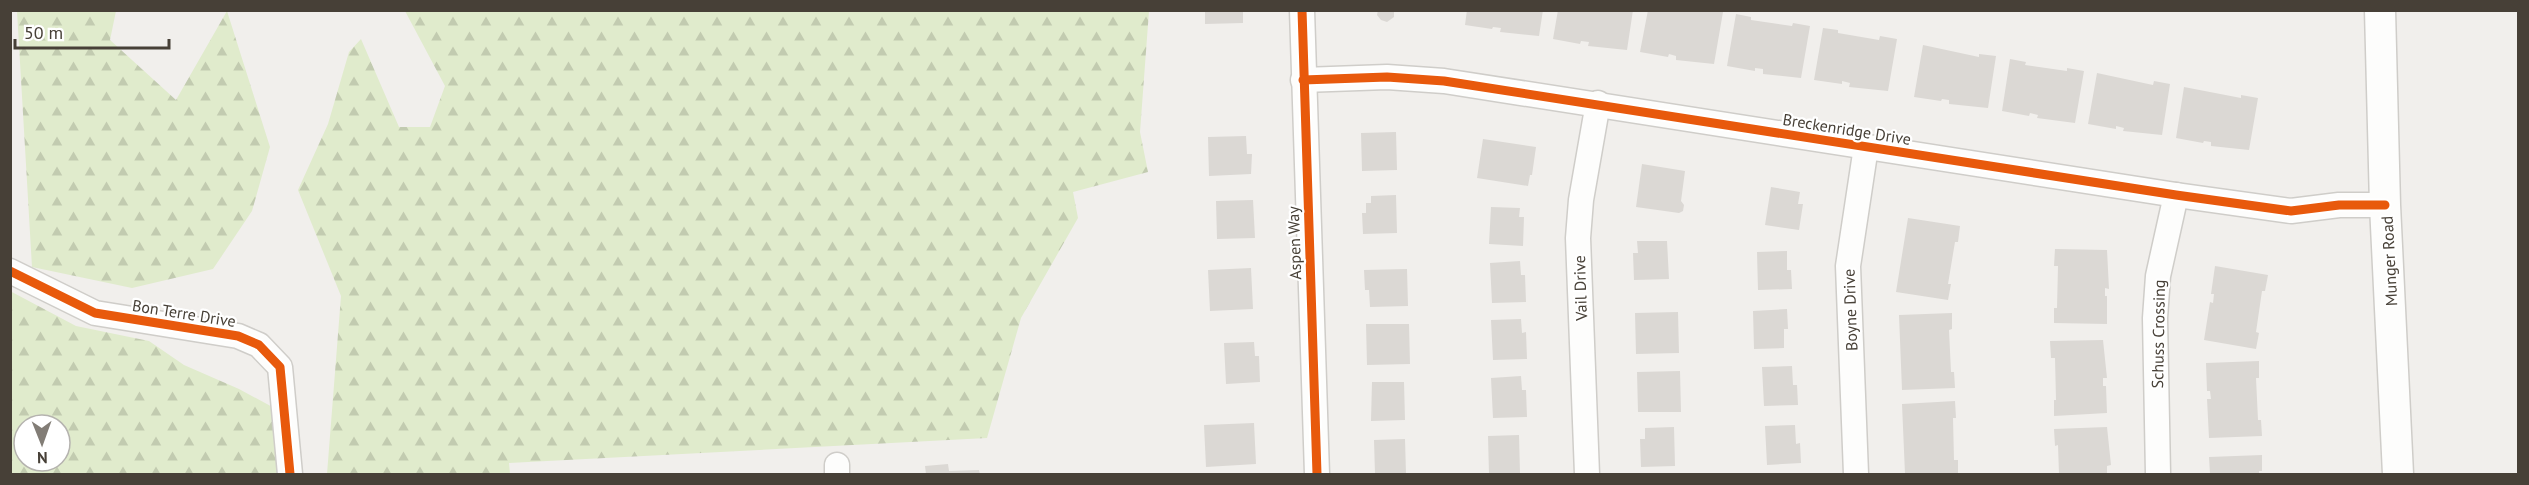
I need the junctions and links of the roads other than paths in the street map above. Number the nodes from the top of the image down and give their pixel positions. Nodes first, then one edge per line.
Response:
1 (1302, 10) edge
2 (2380, 10) edge
3 (1303, 80) junction
4 (1598, 104) junction
5 (1866, 147) junction
6 (2176, 195) junction
7 (2385, 205) junction
8 (10, 271) edge
9 (290, 474) edge
10 (1317, 474) edge
11 (1587, 474) edge
12 (1856, 474) edge
13 (2158, 474) edge
14 (2398, 474) edge

1 - 3 street, Aspen Way
2 - 7 street, Munger Road
3 - 4 street, Breckenridge Drive
3 - 10 street, Aspen Way
4 - 5 street, Breckenridge Drive
4 - 11 street, Vail Drive
5 - 6 street, Breckenridge Drive
5 - 12 street, Boyne Drive
6 - 7 street, Breckenridge Drive
6 - 13 street, Schuss Crossing
7 - 14 street, Munger Road
8 - 9 street, Bon Terre Drive

